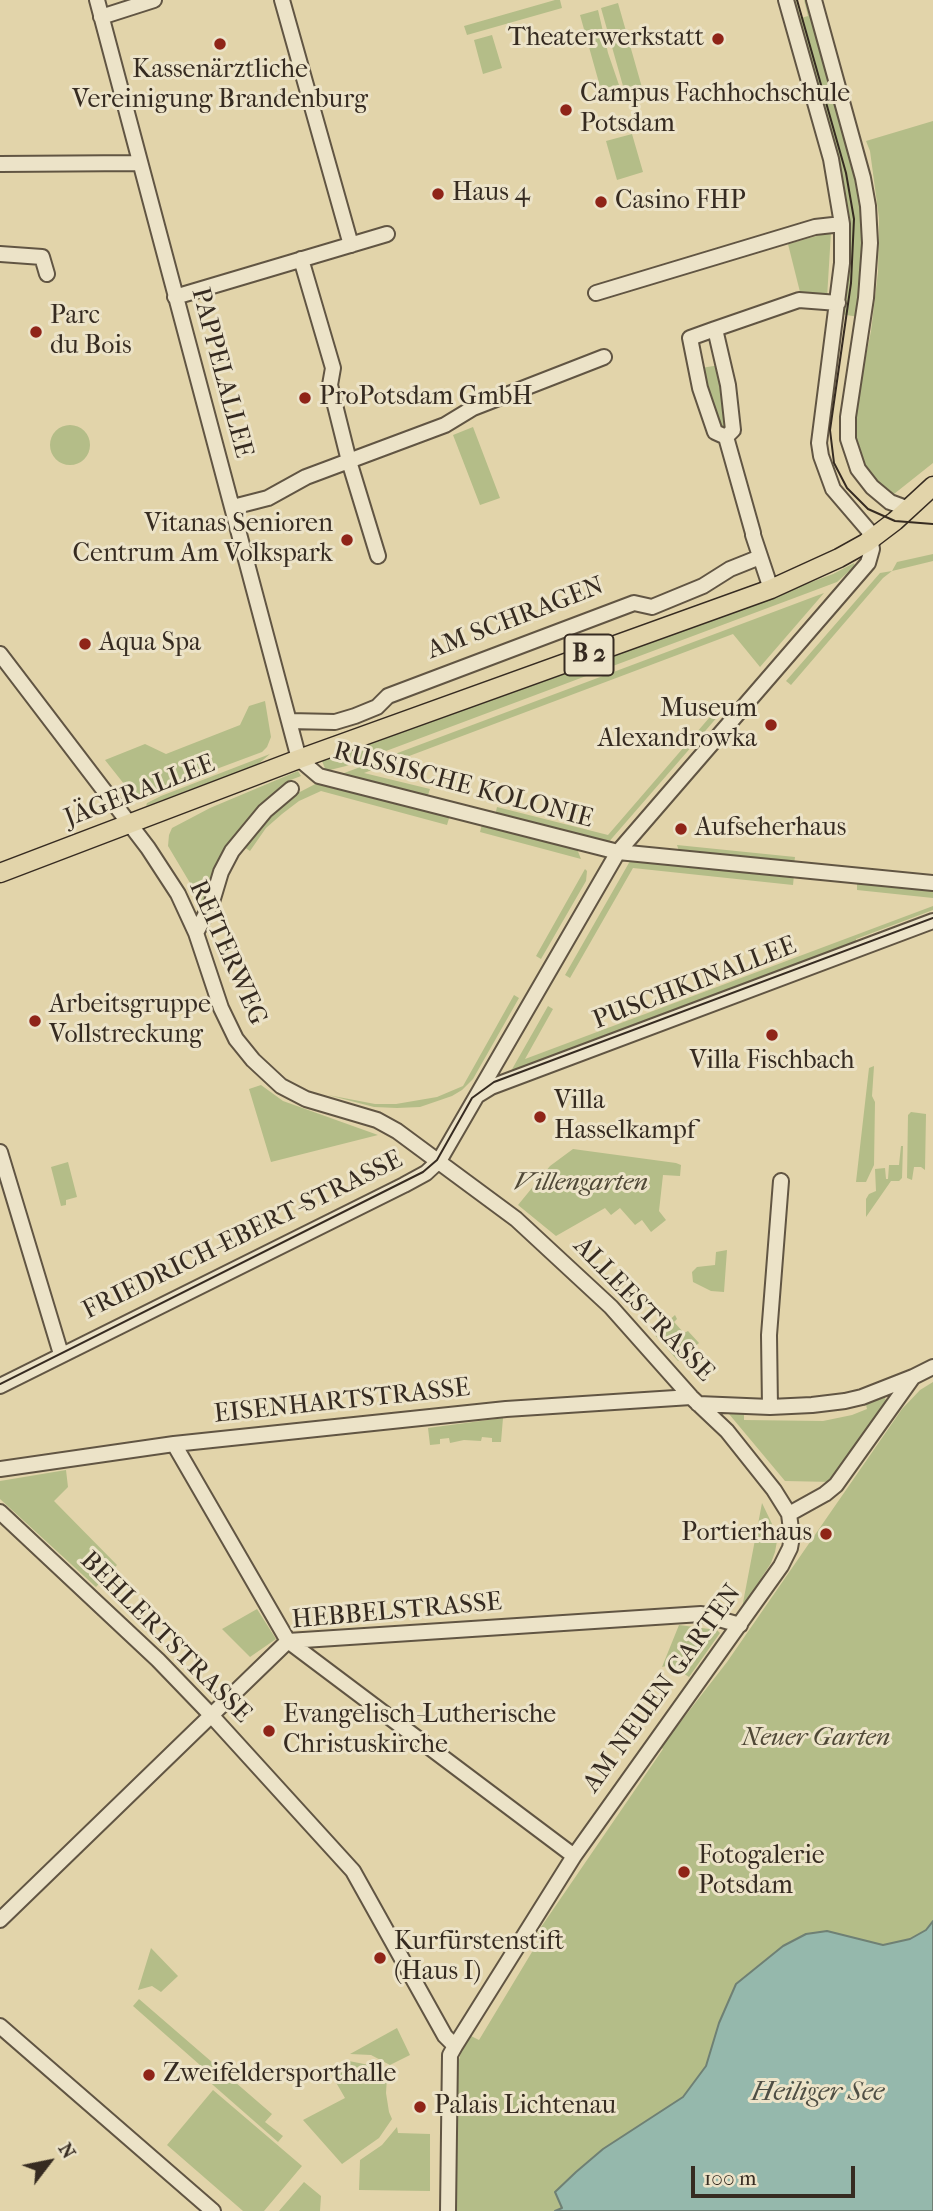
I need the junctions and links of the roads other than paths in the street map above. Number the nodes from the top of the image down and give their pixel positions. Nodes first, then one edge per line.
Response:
1 (97, 0) edge
2 (154, 0) edge
3 (282, 0) edge
4 (786, 0) edge
5 (814, 0) edge
6 (101, 17) junction
7 (139, 163) junction
8 (0, 164) edge
9 (842, 223) junction
10 (387, 234) dead end
11 (351, 245) junction
12 (0, 254) edge
13 (301, 260) junction
14 (47, 274) dead end
15 (596, 293) dead end
16 (175, 297) junction
17 (838, 303) junction
18 (715, 329) junction
19 (604, 358) dead end
20 (726, 437) junction
21 (349, 461) junction
22 (933, 486) edge
23 (233, 507) junction
24 (909, 509) junction
25 (871, 539) junction
26 (378, 556) dead end
27 (760, 557) junction
28 (771, 589) junction
29 (0, 654) edge
30 (289, 720) junction
31 (299, 759) junction
32 (290, 789) dead end
33 (131, 825) junction
34 (618, 852) junction
35 (0, 873) edge
36 (933, 883) edge
37 (933, 921) edge
38 (196, 933) junction
39 (477, 1096) junction
40 (0, 1152) edge
41 (439, 1161) junction
42 (781, 1181) dead end
43 (61, 1354) junction
44 (933, 1367) edge
45 (913, 1377) junction
46 (0, 1386) edge
47 (695, 1401) junction
48 (770, 1406) junction
49 (174, 1444) junction
50 (0, 1469) edge
51 (0, 1512) edge
52 (789, 1514) junction
53 (740, 1625) junction
54 (288, 1641) junction
55 (211, 1715) junction
56 (574, 1856) junction
57 (0, 1920) edge
58 (0, 2026) edge
59 (455, 2046) junction
60 (213, 2211) edge
61 (448, 2211) edge

1 - 6 street, PAPPELALLEE
2 - 6 street
3 - 11 street
4 - 9 street
5 - 24 street
6 - 7 street, PAPPELALLEE
7 - 8 street
7 - 16 street, PAPPELALLEE
9 - 15 street
9 - 17 street
10 - 11 street
11 - 13 street
12 - 14 street
13 - 16 street
13 - 21 street
16 - 23 street, PAPPELALLEE
17 - 18 street
17 - 25 street
18 - 20 street
18 - 20 street
19 - 21 street
20 - 27 street
21 - 23 street
21 - 26 street
22 - 24 main road, B 2
23 - 30 street, PAPPELALLEE
24 - 25 main road, B 2
25 - 28 main road, B 2
25 - 34 street, RUSSISCHE KOLONIE
27 - 28 street
27 - 30 street, AM SCHRAGEN
28 - 31 main road, B 2
29 - 33 street, REITERWEG
30 - 31 street, PAPPELALLEE
31 - 33 main road, JÄGERALLEE / B 2
31 - 34 street, RUSSISCHE KOLONIE
32 - 38 street
33 - 35 main road, JÄGERALLEE / B 2
33 - 38 street, REITERWEG
34 - 36 street, RUSSISCHE KOLONIE
34 - 39 street, RUSSISCHE KOLONIE
37 - 39 street, PUSCHKINALLEE
38 - 41 street, REITERWEG
39 - 41 street, FRIEDRICH-EBERT-STRASSE
40 - 43 street
41 - 43 street, FRIEDRICH-EBERT-STRASSE
41 - 47 street, ALLEESTRASSE
42 - 48 street
43 - 46 street, FRIEDRICH-EBERT-STRASSE
44 - 45 street, EISENHARTSTRASSE
45 - 48 street, EISENHARTSTRASSE
45 - 52 street
47 - 48 street, EISENHARTSTRASSE
47 - 49 street, EISENHARTSTRASSE
47 - 52 street, ALLEESTRASSE
49 - 50 street, EISENHARTSTRASSE
49 - 54 street
51 - 55 street, BEHLERTSTRASSE
52 - 53 street, AM NEUEN GARTEN
53 - 54 street, HEBBELSTRASSE
53 - 56 street, AM NEUEN GARTEN
54 - 55 street, HEBBELSTRASSE
54 - 56 street
55 - 57 street, HEBBELSTRASSE
55 - 59 street, BEHLERTSTRASSE
56 - 59 street, AM NEUEN GARTEN
58 - 60 street
59 - 61 street

